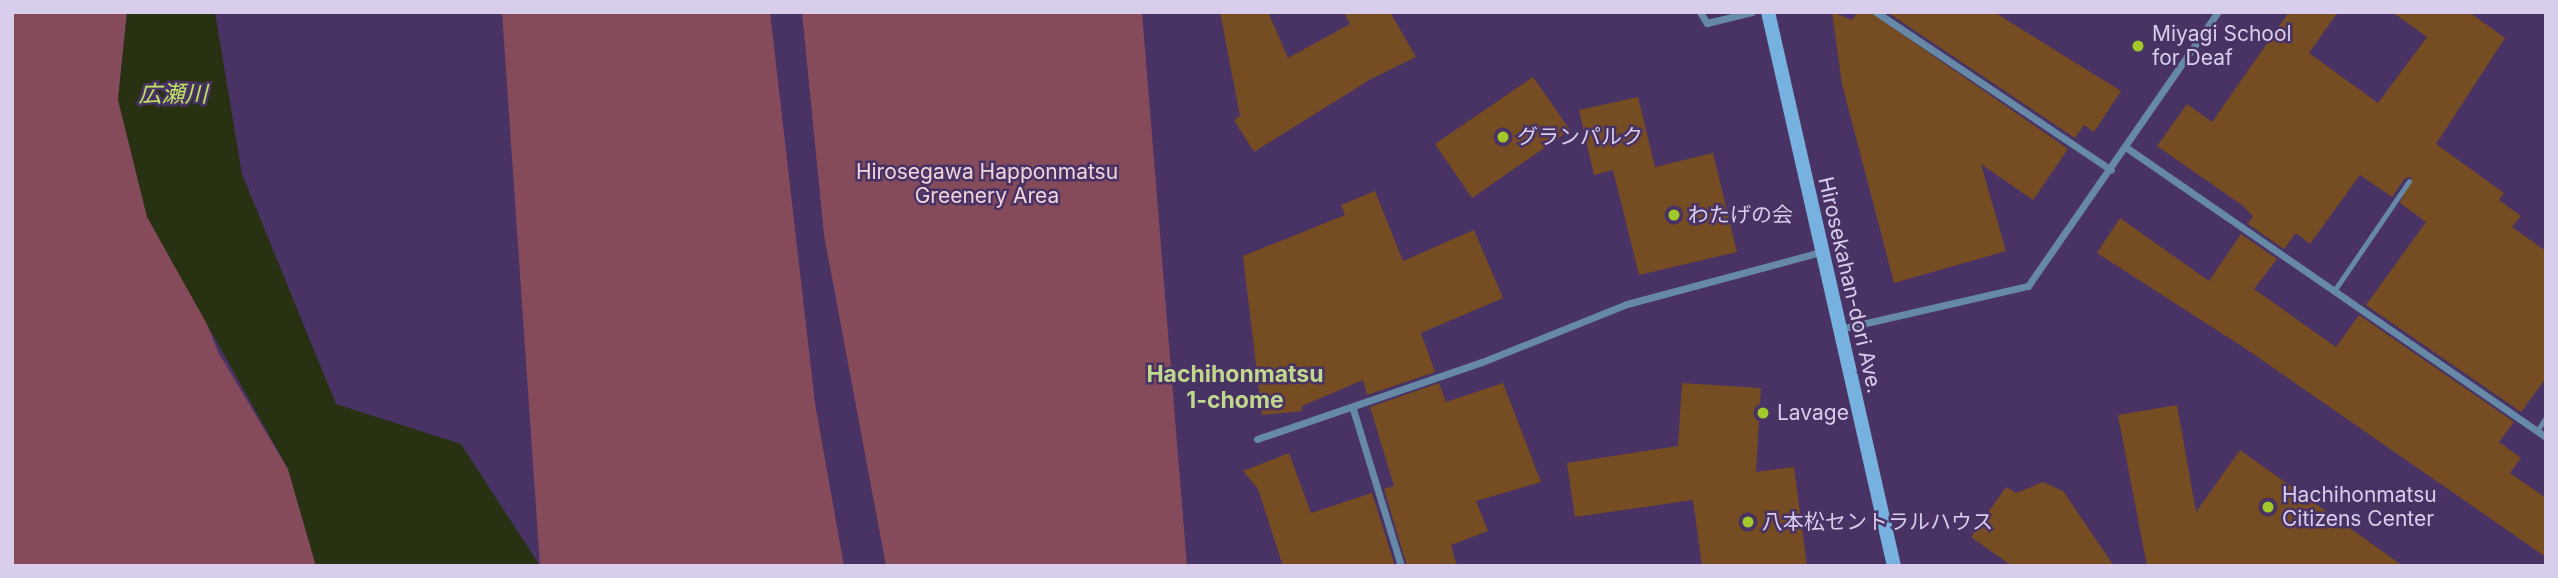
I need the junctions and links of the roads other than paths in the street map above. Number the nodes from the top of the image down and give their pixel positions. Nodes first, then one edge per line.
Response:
1 (1700, 12) edge
2 (1752, 12) edge
3 (1768, 12) edge
4 (1876, 12) edge
5 (2218, 12) edge
6 (2127, 148) junction
7 (2111, 170) junction
8 (2409, 181) dead end
9 (1821, 252) junction
10 (2334, 291) junction
11 (1839, 329) junction
12 (1353, 409) junction
13 (2546, 417) edge
14 (2536, 431) junction
15 (2546, 437) edge
16 (1257, 439) dead end
17 (1401, 566) edge
18 (1894, 566) edge

1 - 2 street
3 - 9 street, Hirosekahan-dori Ave.
4 - 7 street
5 - 6 street
6 - 7 street
6 - 10 street
7 - 11 street
8 - 10 lane
9 - 11 street, Hirosekahan-dori Ave.
9 - 12 street
10 - 14 street
11 - 18 street, Hirosekahan-dori Ave.
12 - 16 street
12 - 17 street
13 - 14 lane
14 - 15 street

